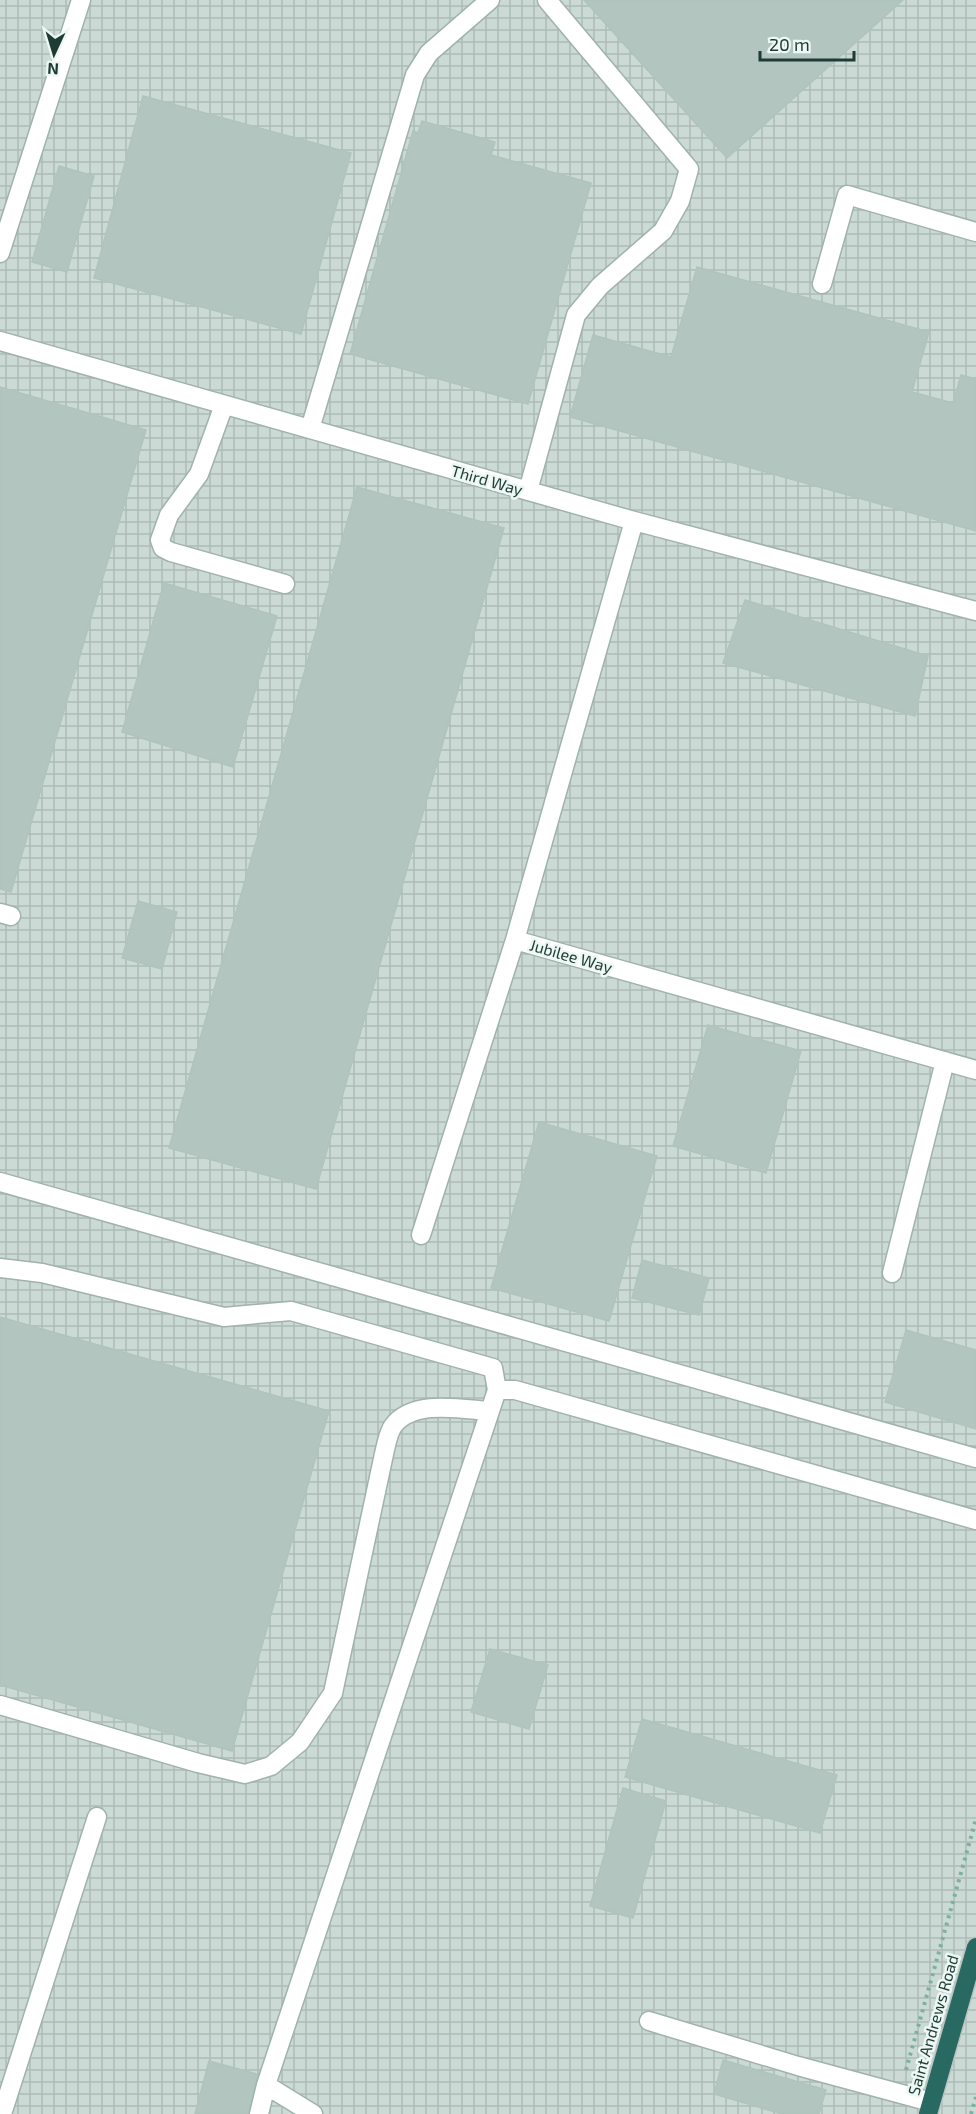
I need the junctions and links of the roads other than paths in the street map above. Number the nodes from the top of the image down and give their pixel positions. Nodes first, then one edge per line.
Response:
1 (81, 0) edge
2 (490, 0) edge
3 (547, 0) edge
4 (976, 232) edge
5 (0, 253) edge
6 (822, 284) dead end
7 (0, 341) edge
8 (224, 405) junction
9 (310, 429) junction
10 (528, 491) junction
11 (634, 521) junction
12 (285, 584) dead end
13 (976, 611) edge
14 (515, 940) junction
15 (945, 1061) junction
16 (976, 1070) edge
17 (0, 1182) edge
18 (421, 1235) dead end
19 (0, 1268) edge
20 (892, 1273) dead end
21 (497, 1390) junction
22 (489, 1411) junction
23 (976, 1458) edge
24 (976, 1520) edge
25 (0, 1705) edge
26 (97, 1817) dead end
27 (976, 1947) edge
28 (649, 2021) dead end
29 (266, 2085) junction
30 (930, 2108) edge
31 (2, 2114) edge
32 (259, 2114) edge
33 (313, 2114) edge

1 - 5 street
2 - 9 street
3 - 10 street
4 - 6 street
7 - 8 street, Third Way
8 - 9 street, Third Way
8 - 12 street
9 - 10 street, Third Way
10 - 11 street, Third Way
11 - 13 street, Third Way
11 - 14 street, Jubilee Way
14 - 15 street, Jubilee Way
14 - 18 street
15 - 16 street, Jubilee Way
15 - 20 street
17 - 23 street
19 - 21 street
21 - 22 street
21 - 24 street
22 - 25 street
22 - 29 street
26 - 31 street
27 - 30 highway, Saint Andrews Road
28 - 30 street
29 - 32 street
29 - 33 street

